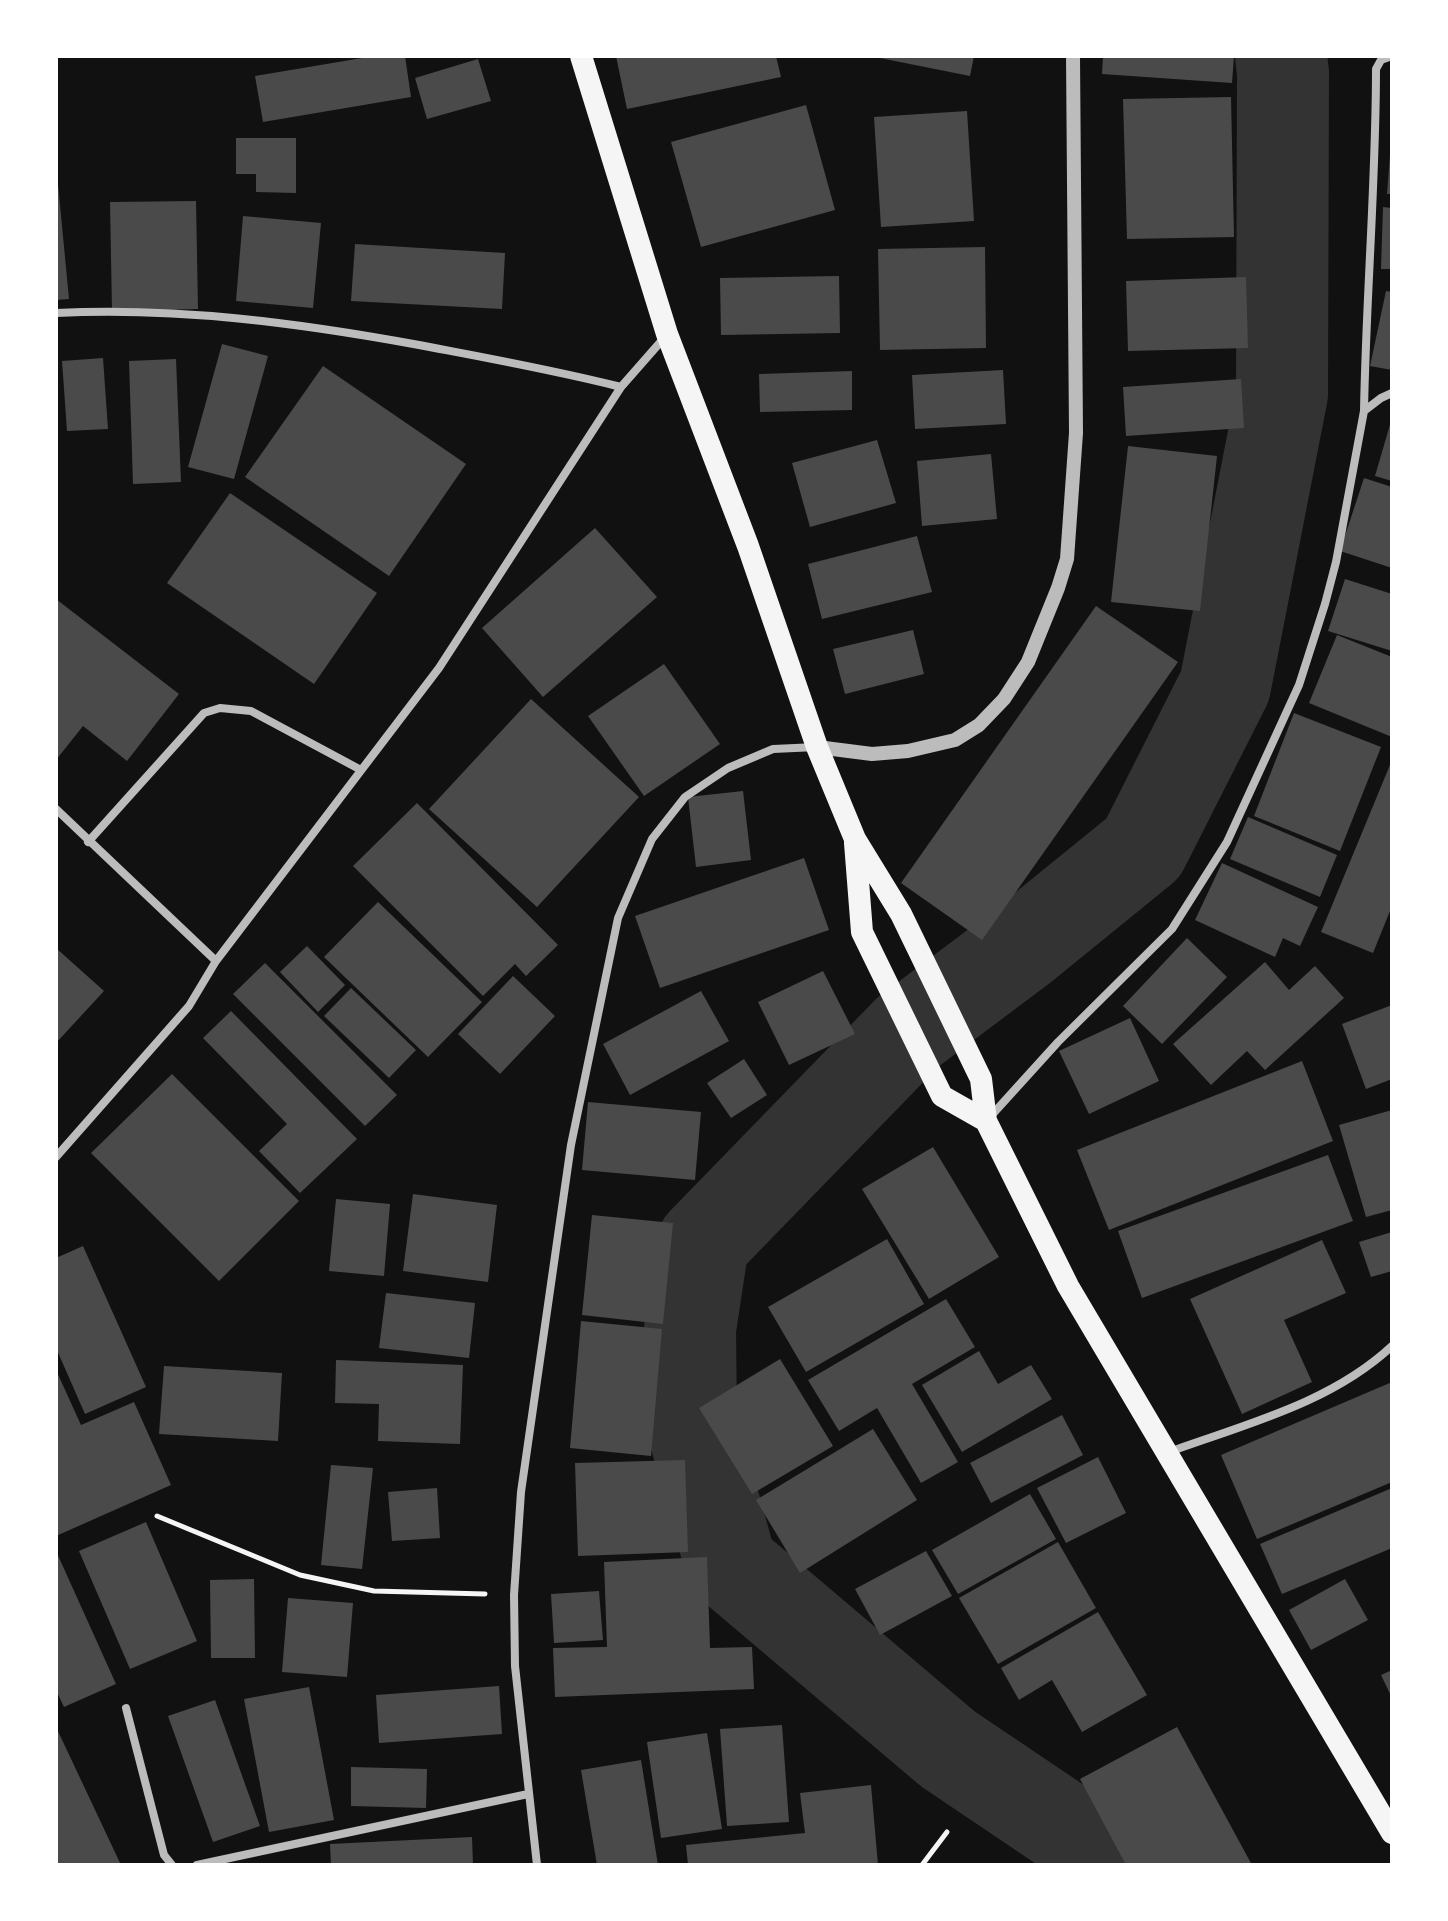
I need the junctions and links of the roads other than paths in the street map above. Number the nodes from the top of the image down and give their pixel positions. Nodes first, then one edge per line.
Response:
1 (581, 56) edge
2 (1073, 56) edge
3 (1392, 56) edge
4 (56, 313) edge
5 (667, 334) junction
6 (621, 387) junction
7 (1392, 393) edge
8 (1364, 411) junction
9 (817, 747) junction
10 (361, 770) junction
11 (56, 809) edge
12 (855, 839) junction
13 (88, 842) junction
14 (216, 961) junction
15 (986, 1121) junction
16 (56, 1157) edge
17 (1392, 1346) edge
18 (1168, 1452) junction
19 (126, 1708) dead end
20 (528, 1794) junction
21 (1392, 1833) edge
22 (172, 1865) edge
23 (197, 1865) edge
24 (537, 1865) edge

1 - 5 highway
2 - 9 street
3 - 8 street
4 - 6 street
5 - 6 street
5 - 9 highway
6 - 10 street
7 - 8 street
8 - 15 street
9 - 12 highway
9 - 20 street
10 - 13 street
10 - 14 street
11 - 13 street
12 - 15 highway
12 - 15 highway
13 - 14 street
14 - 16 street
15 - 18 highway
17 - 18 street
18 - 21 highway
19 - 22 street
20 - 23 street
20 - 24 street

